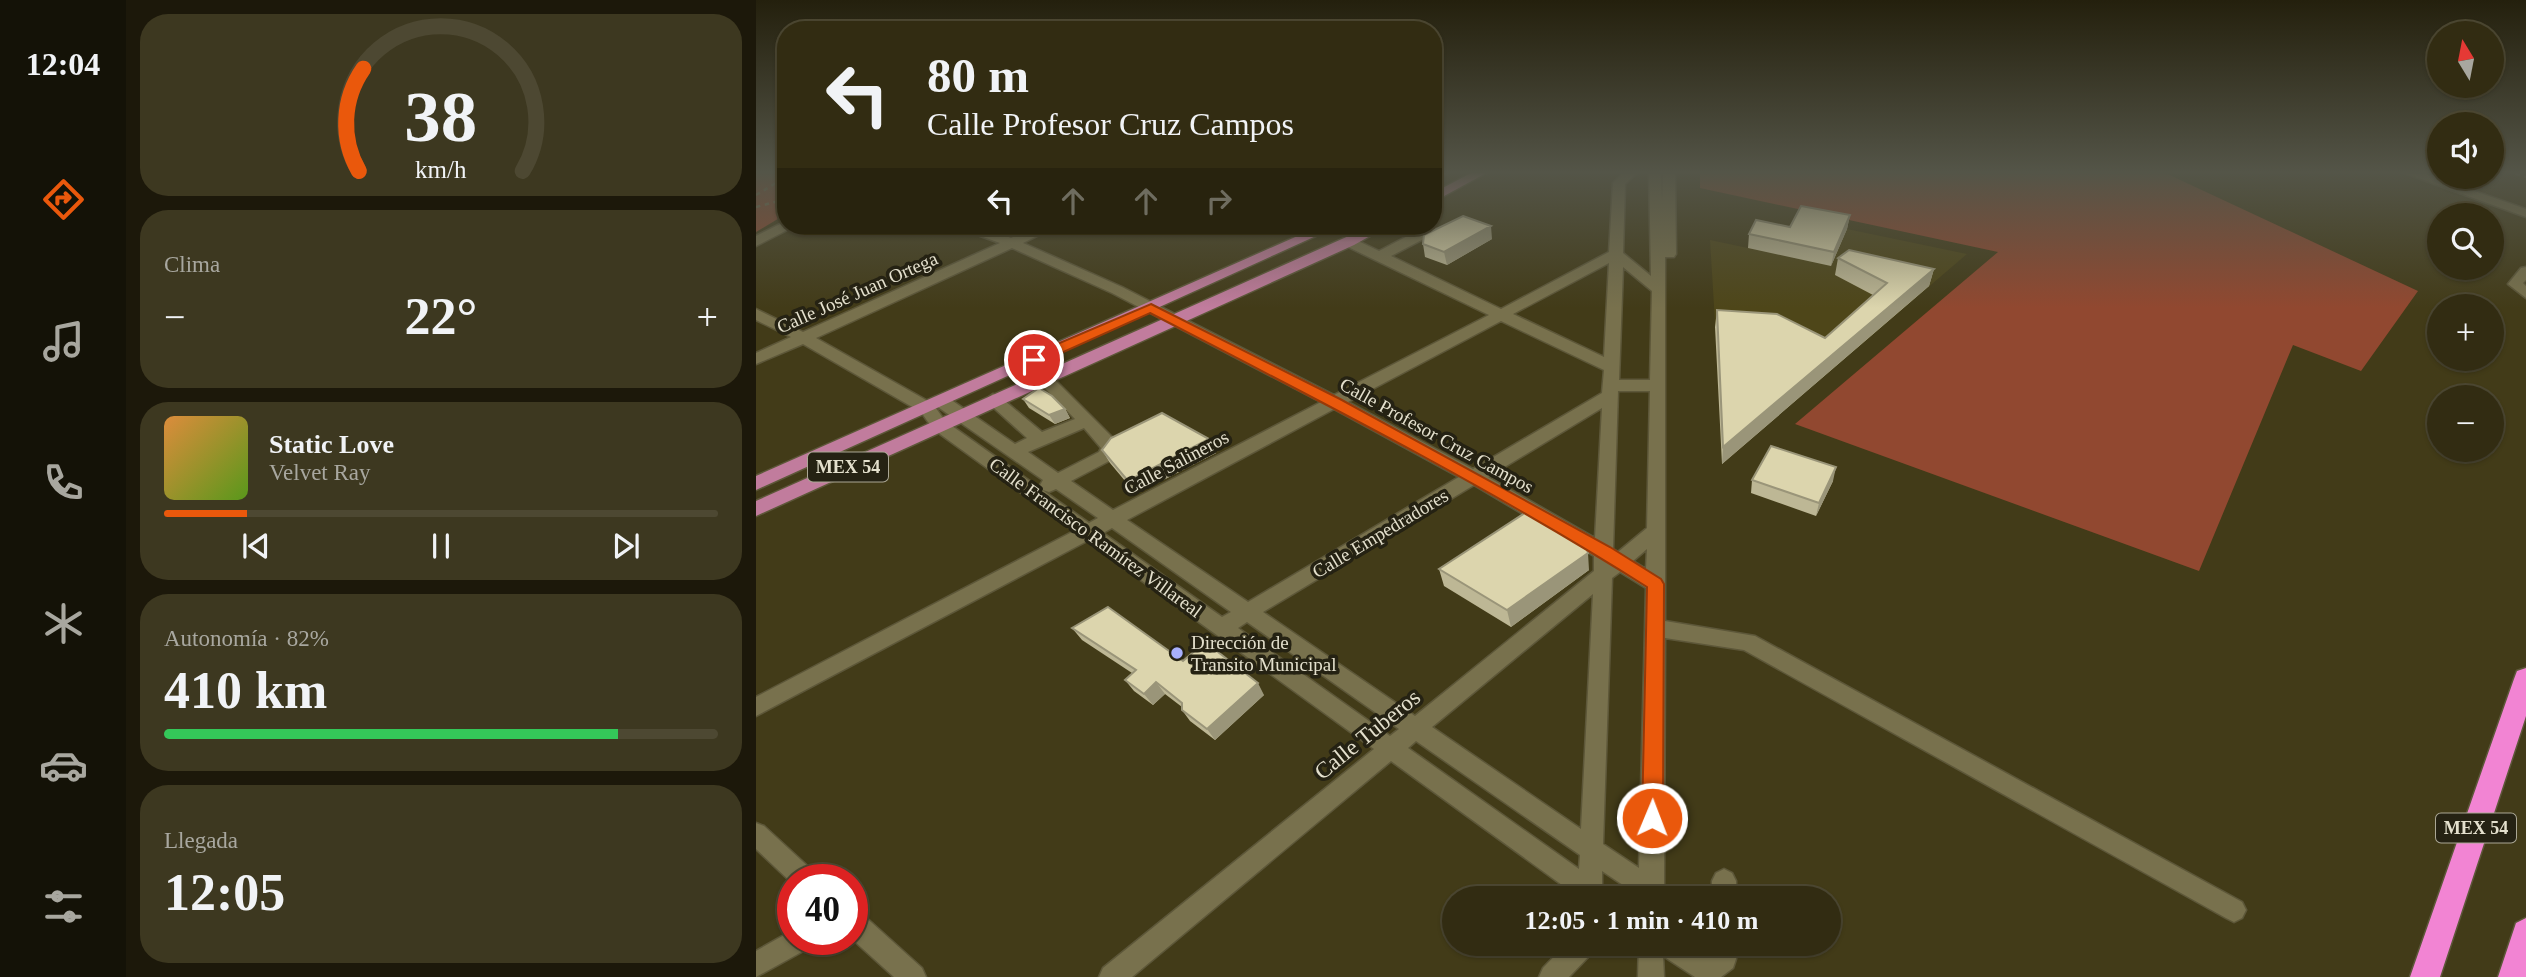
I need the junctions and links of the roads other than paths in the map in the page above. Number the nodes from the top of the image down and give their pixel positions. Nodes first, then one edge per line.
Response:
1 (1618, 217) edge
2 (1657, 217) edge
3 (1669, 217) edge
4 (777, 230) edge
5 (992, 235) edge
6 (1029, 235) edge
7 (1311, 235) edge
8 (1363, 235) edge
9 (1421, 235) edge
10 (756, 242) edge
11 (1013, 242) junction
12 (1349, 242) junction
13 (1616, 254) junction
14 (1379, 257) junction
15 (2526, 271) edge
16 (1659, 290) junction
17 (2526, 293) edge
18 (1151, 308) junction
19 (756, 313) edge
20 (1499, 314) junction
21 (1174, 319) junction
22 (804, 338) junction
23 (756, 359) edge
24 (1043, 378) junction
25 (1611, 383) junction
26 (1657, 386) junction
27 (993, 400) junction
28 (1335, 402) junction
29 (934, 404) junction
30 (962, 415) junction
31 (1087, 420) junction
32 (939, 425) junction
33 (1040, 440) junction
34 (1014, 451) junction
35 (1472, 478) junction
36 (1058, 481) junction
37 (756, 483) edge
38 (1034, 492) junction
39 (756, 509) edge
40 (1113, 519) junction
41 (1656, 531) junction
42 (1088, 532) junction
43 (1609, 563) junction
44 (1655, 584) junction
45 (1247, 612) junction
46 (1222, 627) junction
47 (1655, 628) junction
48 (2526, 679) edge
49 (756, 707) edge
50 (1415, 728) junction
51 (1391, 748) junction
52 (756, 835) edge
53 (1591, 849) junction
54 (788, 864) edge
55 (1584, 886) edge
56 (1594, 886) edge
57 (1642, 886) edge
58 (1645, 886) edge
59 (2234, 909) dead end
60 (2526, 933) edge
61 (868, 936) edge
62 (777, 952) edge
63 (1572, 956) edge
64 (1651, 956) edge
65 (1685, 956) edge
66 (1724, 956) edge
67 (756, 965) edge
68 (2518, 969) edge
69 (913, 977) edge
70 (1112, 977) edge
71 (1552, 977) edge
72 (1651, 977) edge
73 (2425, 977) edge

1 - 13 street
2 - 16 street
3 - 16 street
4 - 10 street
5 - 11 street, Calle Profesor Cruz Campos
6 - 11 street, Calle José Juan Ortega
7 - 18 main road, MEX 54
8 - 12 main road, MEX 54
9 - 14 street
11 - 18 street, Calle Profesor Cruz Campos
11 - 22 street, Calle José Juan Ortega
12 - 14 street
12 - 21 main road, MEX 54
13 - 16 street
13 - 20 street, Calle Salineros
13 - 25 street
14 - 20 street
15 - 17 street
16 - 26 street
18 - 21 street, Calle Profesor Cruz Campos
18 - 29 main road, MEX 54
19 - 22 street, Calle Francisco Ramírez Villareal
20 - 25 street
20 - 28 street, Calle Salineros
21 - 24 main road, MEX 54
21 - 28 street, Calle Profesor Cruz Campos
22 - 23 street, Calle José Juan Ortega
22 - 29 street, Calle Francisco Ramírez Villareal
24 - 27 main road, MEX 54
24 - 31 street
25 - 26 street
25 - 35 street, Calle Empedradores
25 - 43 street
26 - 41 street
27 - 30 main road, MEX 54
27 - 33 street
28 - 35 street, Calle Profesor Cruz Campos
28 - 40 street, Calle Salineros
29 - 30 street, Calle Francisco Ramírez Villareal
29 - 32 street, Calle Francisco Ramírez Villareal
29 - 37 main road, MEX 54
30 - 32 main road, MEX 54
30 - 34 street, Calle Francisco Ramírez Villareal
31 - 33 street
31 - 36 street
32 - 38 street, Calle Francisco Ramírez Villareal
32 - 39 main road, MEX 54
33 - 34 street
34 - 36 street, Calle Francisco Ramírez Villareal
35 - 43 street, Calle Profesor Cruz Campos
35 - 45 street, Calle Empedradores
36 - 38 street
36 - 40 street, Calle Francisco Ramírez Villareal
38 - 42 street, Calle Francisco Ramírez Villareal
40 - 42 street, Calle Salineros
40 - 45 street, Calle Francisco Ramírez Villareal
41 - 43 street, Calle Tuberos
41 - 44 street
42 - 46 street, Calle Francisco Ramírez Villareal
42 - 49 street, Calle Salineros
43 - 44 street, Calle Profesor Cruz Campos
43 - 50 street, Calle Tuberos
43 - 53 street
44 - 47 street
45 - 46 street, Calle Empedradores
45 - 50 street, Calle Francisco Ramírez Villareal
46 - 51 street, Calle Francisco Ramírez Villareal
47 - 58 street
47 - 59 street
48 - 73 highway, MEX 54
50 - 51 street, Calle Tuberos
50 - 53 street, Calle Francisco Ramírez Villareal
51 - 55 street, Calle Francisco Ramírez Villareal
51 - 70 street, Calle Tuberos
52 - 54 street
53 - 56 street
53 - 57 street, Calle Francisco Ramírez Villareal
60 - 68 highway
61 - 69 street
62 - 67 street
63 - 71 street
64 - 72 street
65 - 66 street

